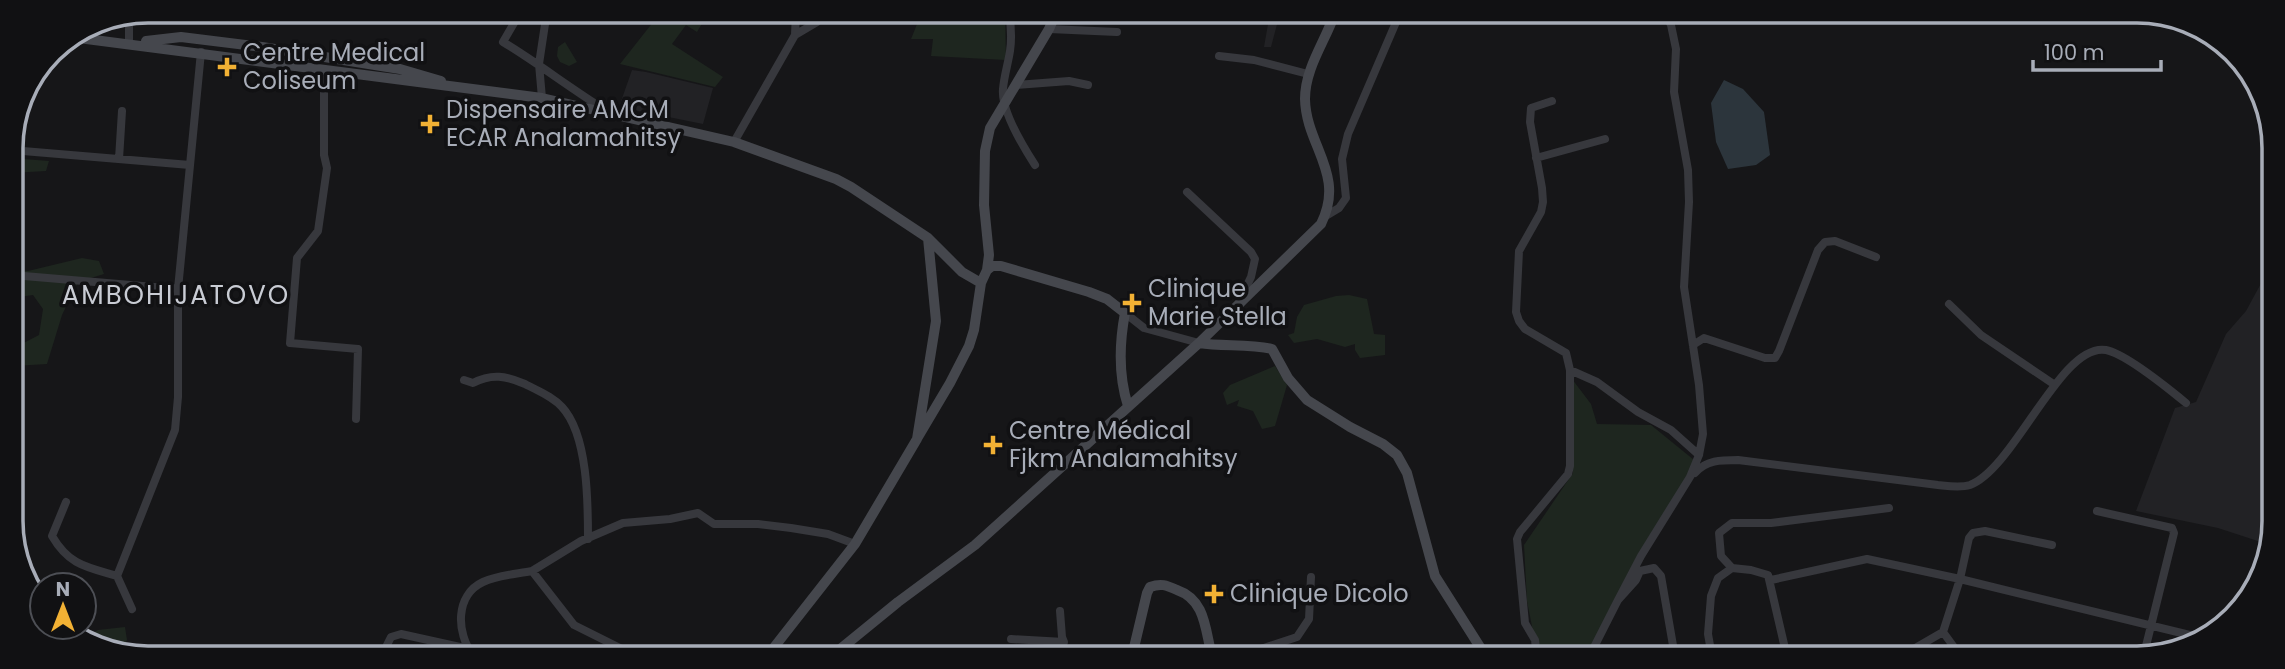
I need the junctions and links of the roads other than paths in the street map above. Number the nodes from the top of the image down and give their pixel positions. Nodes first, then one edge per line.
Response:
1 (514, 23) edge
2 (545, 23) edge
3 (796, 23) edge
4 (815, 23) edge
5 (1011, 23) edge
6 (1052, 23) edge
7 (1332, 23) edge
8 (1396, 23) edge
9 (1670, 23) edge
10 (128, 24) edge
11 (1049, 29) junction
12 (1117, 32) dead end
13 (795, 35) junction
14 (86, 39) edge
15 (129, 43) junction
16 (201, 52) junction
17 (1219, 56) dead end
18 (539, 64) junction
19 (324, 69) junction
20 (1308, 74) junction
21 (1016, 85) junction
22 (1088, 85) dead end
23 (458, 86) junction
24 (542, 99) junction
25 (1552, 101) dead end
26 (1004, 104) junction
27 (122, 111) dead end
28 (597, 111) junction
29 (1605, 139) dead end
30 (734, 142) junction
31 (23, 151) edge
32 (1536, 158) junction
33 (119, 159) junction
34 (190, 165) junction
35 (1035, 165) dead end
36 (1187, 192) dead end
37 (1324, 216) junction
38 (928, 238) junction
39 (1876, 257) dead end
40 (987, 270) junction
41 (23, 276) edge
42 (981, 283) junction
43 (178, 289) junction
44 (1239, 302) junction
45 (1949, 304) dead end
46 (1125, 313) junction
47 (1199, 342) junction
48 (1693, 345) junction
49 (1570, 370) junction
50 (464, 380) dead end
51 (2055, 385) junction
52 (2186, 402) dead end
53 (1128, 406) junction
54 (356, 419) dead end
55 (917, 439) junction
56 (1699, 455) junction
57 (1690, 478) junction
58 (66, 502) dead end
59 (1889, 508) dead end
60 (2097, 511) dead end
61 (588, 539) junction
62 (855, 544) junction
63 (2052, 545) dead end
64 (1732, 568) junction
65 (532, 571) junction
66 (117, 576) junction
67 (1311, 577) dead end
68 (1960, 579) junction
69 (1771, 580) junction
70 (1618, 600) junction
71 (132, 609) dead end
72 (1060, 611) dead end
73 (2152, 626) junction
74 (1943, 632) junction
75 (2189, 635) edge
76 (1011, 639) dead end
77 (1033, 641) junction
78 (386, 646) edge
79 (448, 646) edge
80 (468, 646) edge
81 (616, 646) edge
82 (775, 646) edge
83 (845, 646) edge
84 (1034, 646) edge
85 (1134, 646) edge
86 (1210, 646) edge
87 (1270, 646) edge
88 (1478, 646) edge
89 (1536, 646) edge
90 (1595, 646) edge
91 (1673, 646) edge
92 (1710, 646) edge
93 (1785, 646) edge
94 (1919, 646) edge
95 (1953, 646) edge
96 (2146, 646) edge

1 - 18 street
2 - 18 street
3 - 13 street
4 - 13 street
5 - 26 street
6 - 11 main road
7 - 20 main road
8 - 37 street
9 - 48 street
10 - 15 street
11 - 12 street
11 - 21 main road
13 - 30 street
14 - 15 main road
15 - 16 main road
15 - 23 main road
16 - 19 main road
16 - 34 street
17 - 20 street
18 - 24 street
18 - 28 street
19 - 23 main road
19 - 54 street
20 - 37 main road
21 - 22 street
21 - 26 main road
23 - 24 main road
24 - 28 main road
25 - 32 street
26 - 35 street
26 - 40 main road
27 - 33 street
28 - 30 main road
29 - 32 street
30 - 38 main road
31 - 33 street
32 - 49 street
33 - 34 street
34 - 43 street
36 - 44 street
37 - 44 main road
38 - 42 main road
38 - 55 main road
39 - 48 street
40 - 42 main road
40 - 46 main road
41 - 43 street
42 - 55 main road
43 - 66 street
44 - 47 main road
45 - 51 street
46 - 47 street
46 - 53 main road
47 - 53 main road
47 - 88 main road
48 - 56 street
49 - 56 street
49 - 89 street
50 - 61 street
51 - 52 street
51 - 57 street
53 - 83 main road
55 - 62 main road
56 - 57 street
57 - 70 street
58 - 66 street
59 - 64 street
60 - 73 street
61 - 62 street
61 - 65 street
62 - 82 main road
63 - 68 street
64 - 69 street
64 - 92 street
65 - 80 street
65 - 81 street
66 - 71 street
67 - 87 street
68 - 69 street
68 - 73 street
68 - 74 street
69 - 93 street
70 - 90 street
70 - 91 street
72 - 77 street
73 - 75 street
73 - 96 street
74 - 94 street
74 - 95 street
76 - 77 street
77 - 84 street
78 - 79 street
85 - 86 main road

